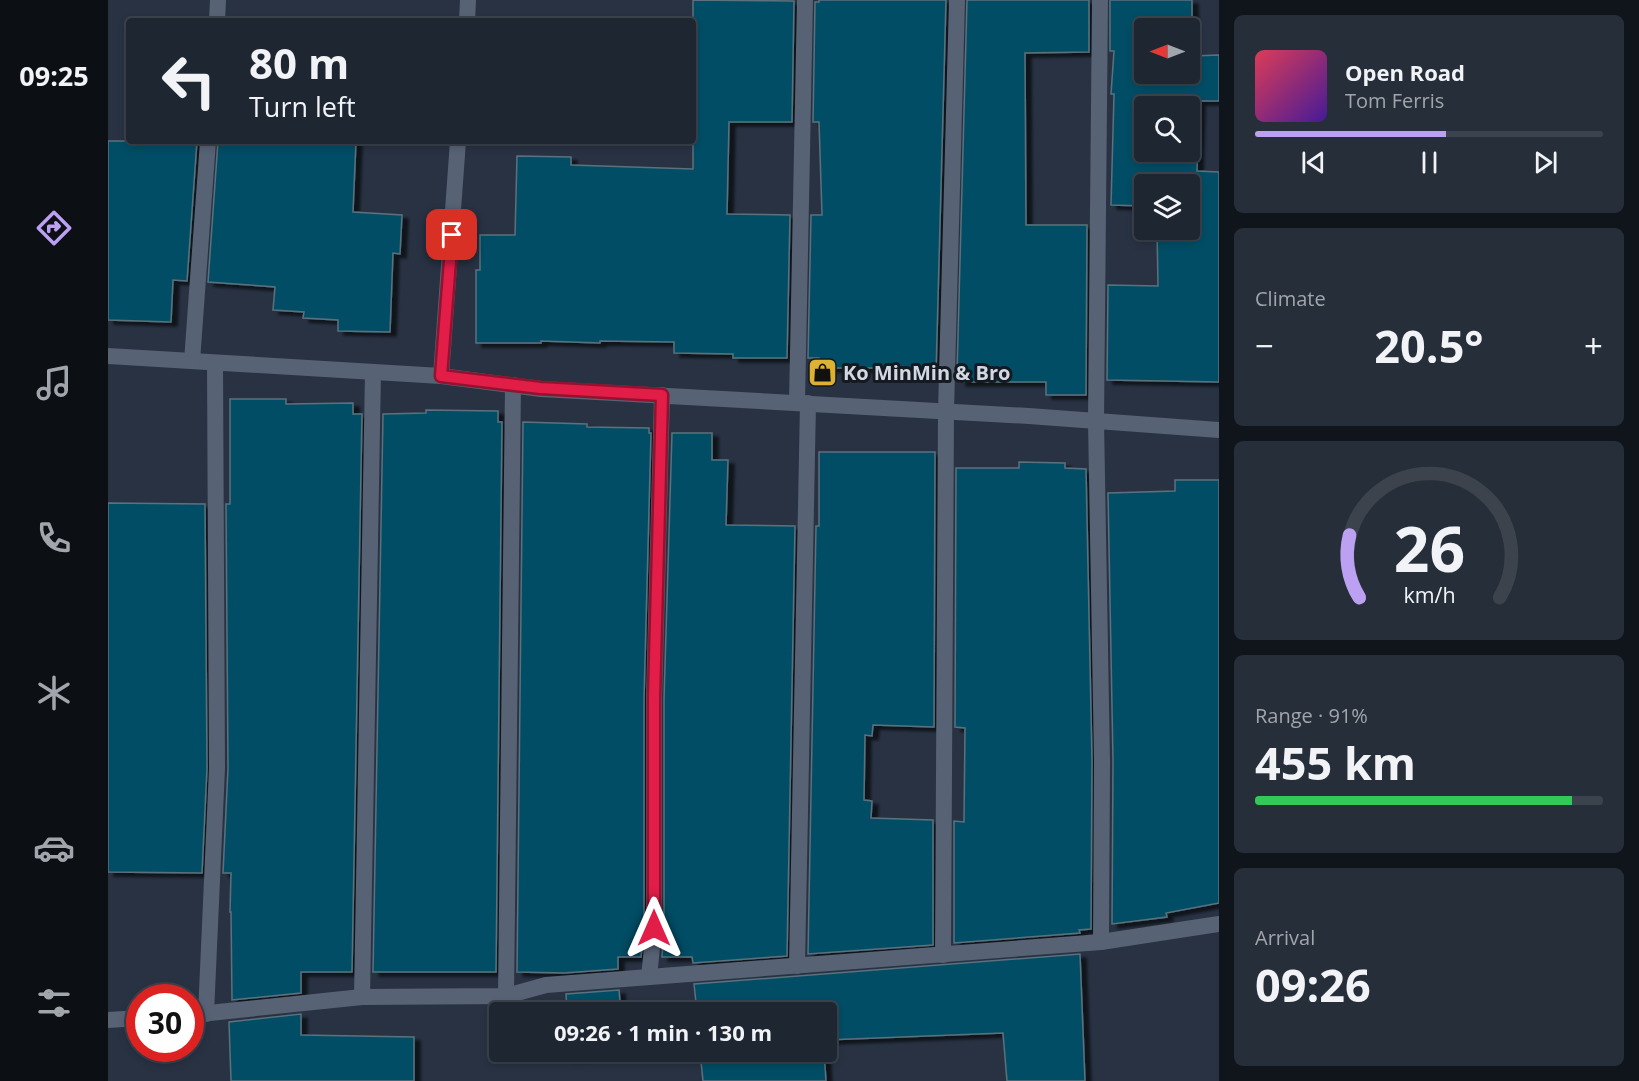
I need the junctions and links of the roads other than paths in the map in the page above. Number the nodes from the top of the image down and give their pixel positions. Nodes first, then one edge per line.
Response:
1 (218, 0) edge
2 (468, 0) edge
3 (805, 0) edge
4 (957, 0) edge
5 (1100, 0) edge
6 (217, 18) edge
7 (467, 18) edge
8 (208, 144) edge
9 (458, 144) edge
10 (108, 356) edge
11 (192, 361) junction
12 (215, 363) junction
13 (373, 372) junction
14 (441, 376) junction
15 (513, 385) junction
16 (662, 395) junction
17 (802, 403) junction
18 (946, 411) junction
19 (1096, 421) junction
20 (1219, 430) edge
21 (1219, 924) edge
22 (1101, 942) junction
23 (943, 955) junction
24 (797, 966) junction
25 (649, 977) junction
26 (200, 984) edge
27 (506, 996) junction
28 (363, 998) junction
29 (204, 1013) edge
30 (126, 1019) edge
31 (108, 1020) edge

1 - 6 street
2 - 7 street
3 - 17 street
4 - 18 street
5 - 19 street
8 - 11 street
9 - 14 street
10 - 11 street
11 - 12 street
12 - 13 street
12 - 26 street
13 - 14 street
13 - 28 street
14 - 15 street
15 - 16 street
15 - 27 street
16 - 17 street
16 - 25 street
17 - 18 street
17 - 24 street
18 - 19 street
18 - 23 street
19 - 20 street
19 - 22 street
21 - 22 street
22 - 23 street
23 - 24 street
24 - 25 street
25 - 27 street
27 - 28 street
28 - 29 street
30 - 31 street

